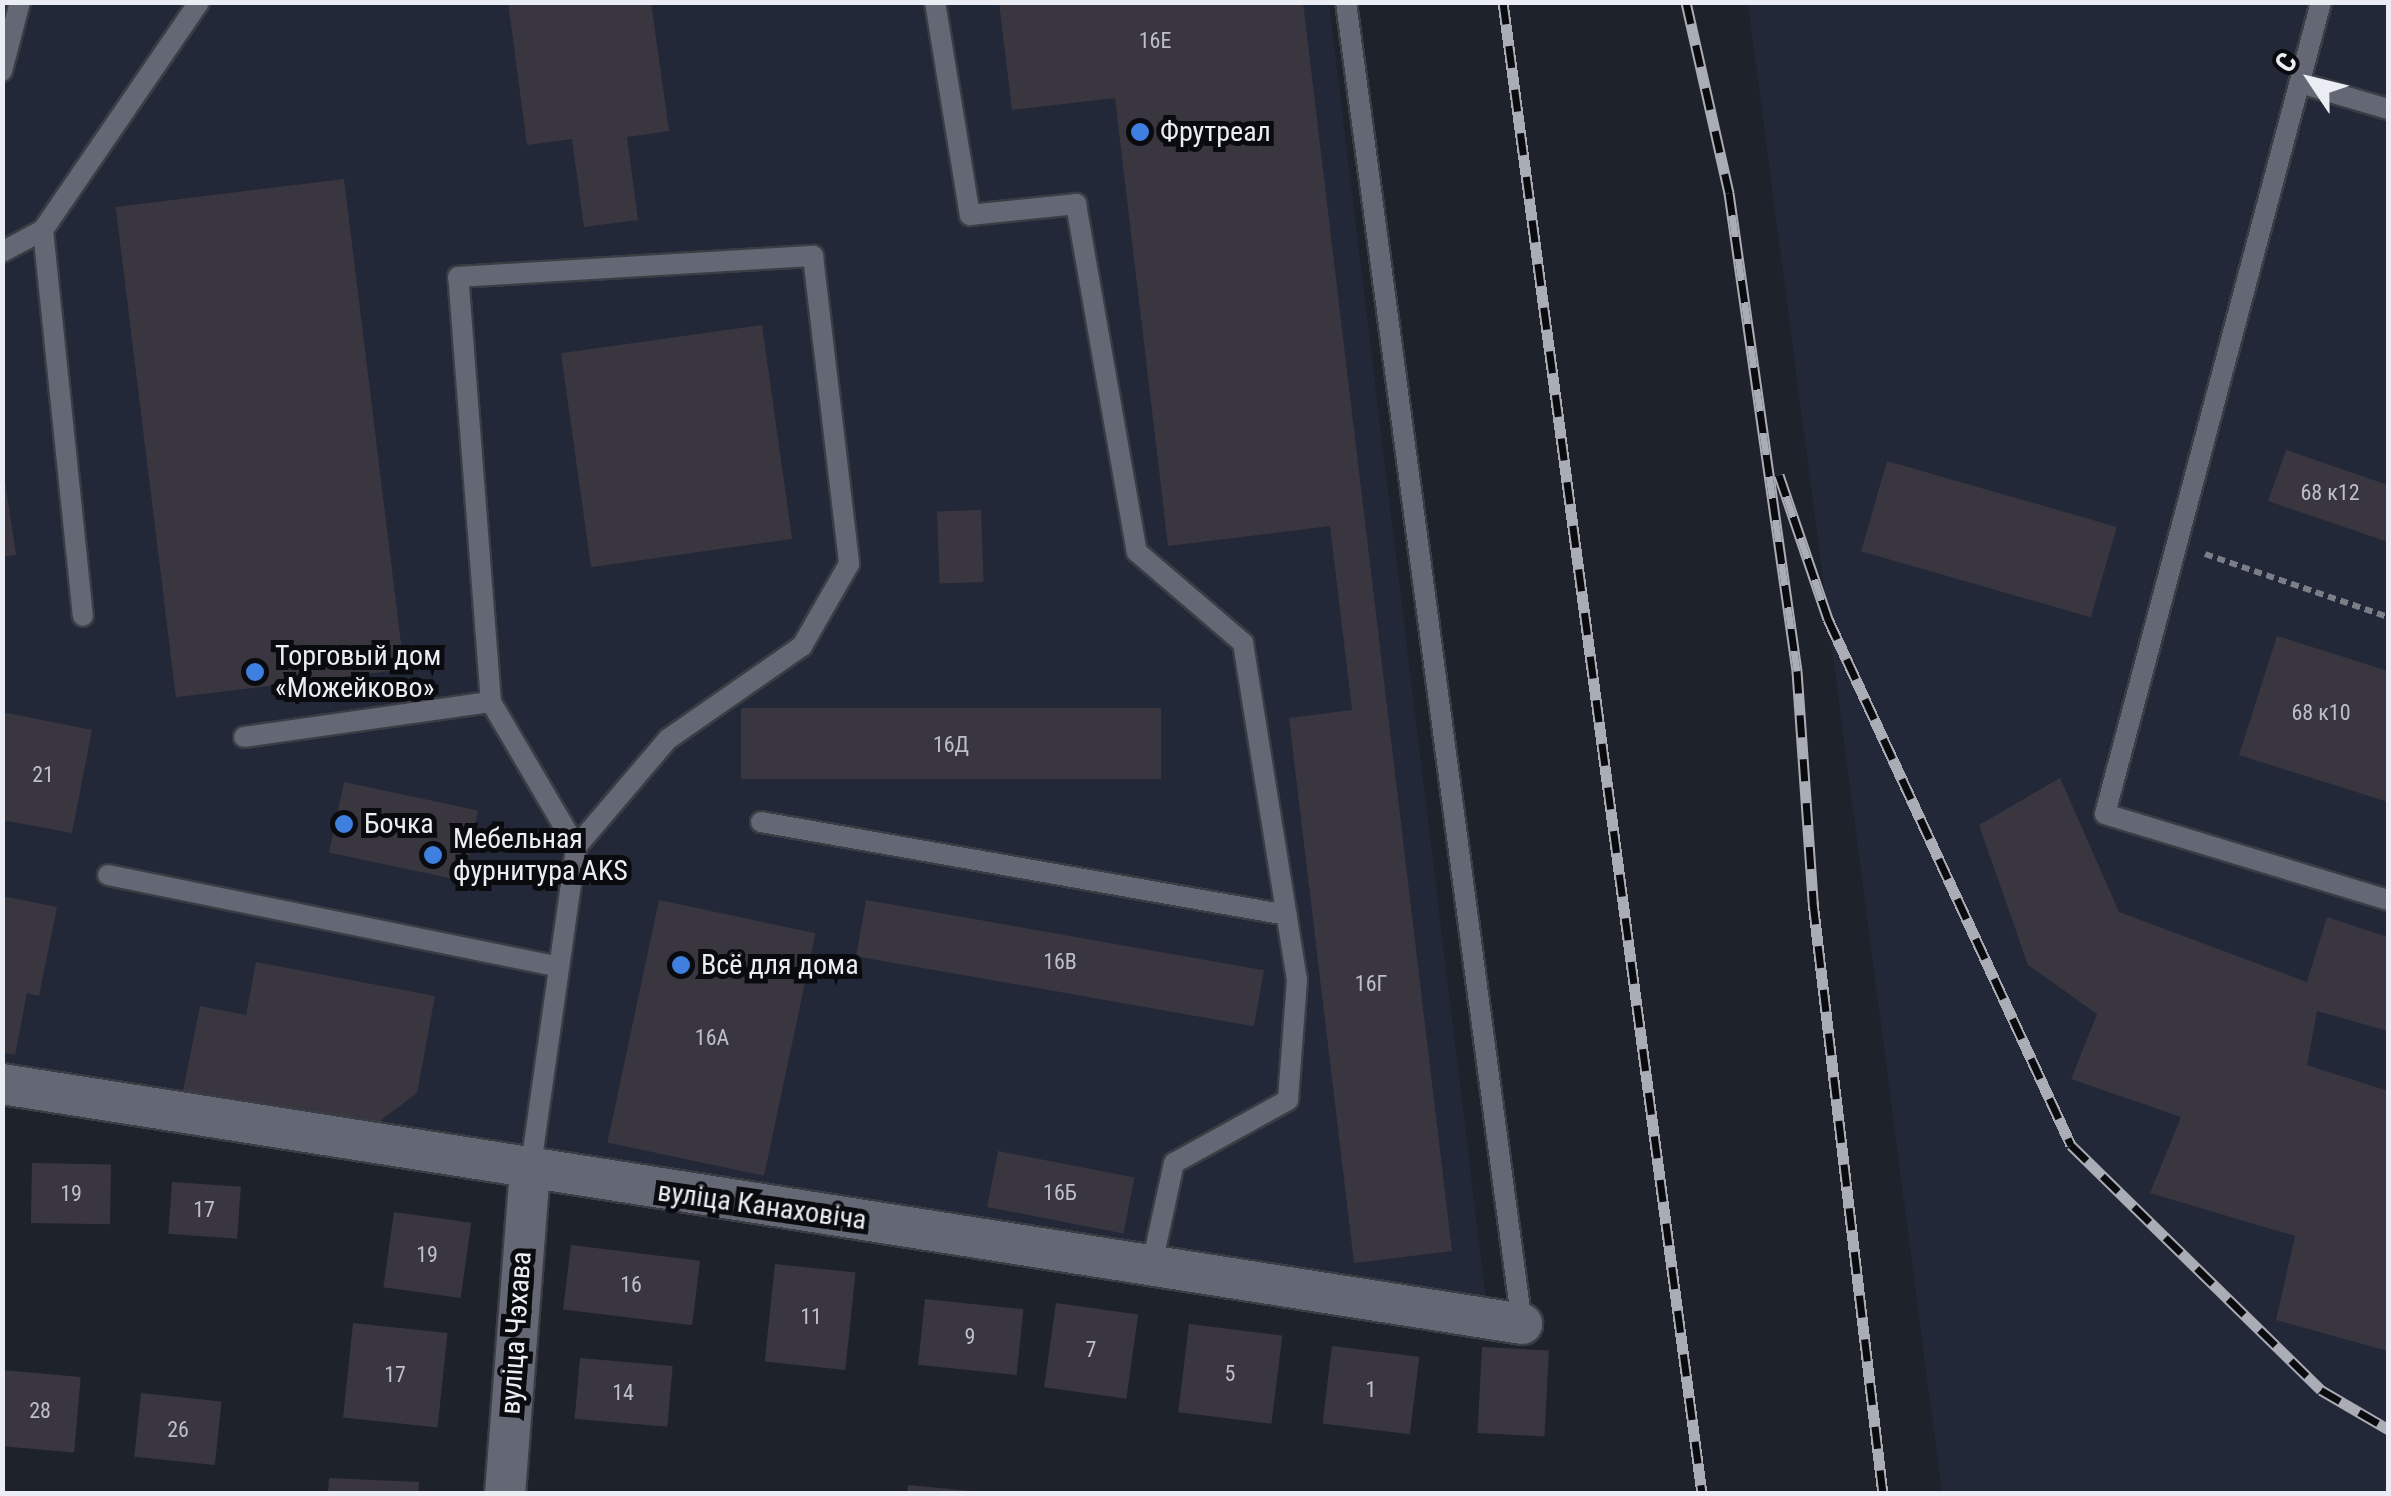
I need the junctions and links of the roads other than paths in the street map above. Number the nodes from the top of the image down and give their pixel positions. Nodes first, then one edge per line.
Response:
1 (20, 2) edge
2 (199, 2) edge
3 (935, 2) edge
4 (1346, 2) edge
5 (2321, 2) edge
6 (2, 71) edge
7 (2300, 83) junction
8 (2388, 109) edge
9 (43, 230) junction
10 (2, 252) edge
11 (83, 616) dead end
12 (491, 702) junction
13 (244, 737) dead end
14 (761, 822) dead end
15 (576, 847) junction
16 (108, 875) dead end
17 (2388, 900) edge
18 (1287, 915) junction
19 (559, 967) junction
20 (2, 1084) edge
21 (530, 1172) junction
22 (1152, 1264) junction
23 (1522, 1324) joint
24 (505, 1494) edge

1 - 6 lane
2 - 9 lane
3 - 18 lane
4 - 23 lane
5 - 7 lane
7 - 8 lane
7 - 17 lane
9 - 10 lane
9 - 11 lane
12 - 13 lane
12 - 15 lane
12 - 15 lane
14 - 18 lane
15 - 19 lane
16 - 19 lane
18 - 22 lane
19 - 21 lane
20 - 21 street, вуліца Канаховіча
21 - 22 street, вуліца Канаховіча
21 - 24 street, вуліца Чэхава
22 - 23 street, вуліца Канаховіча

